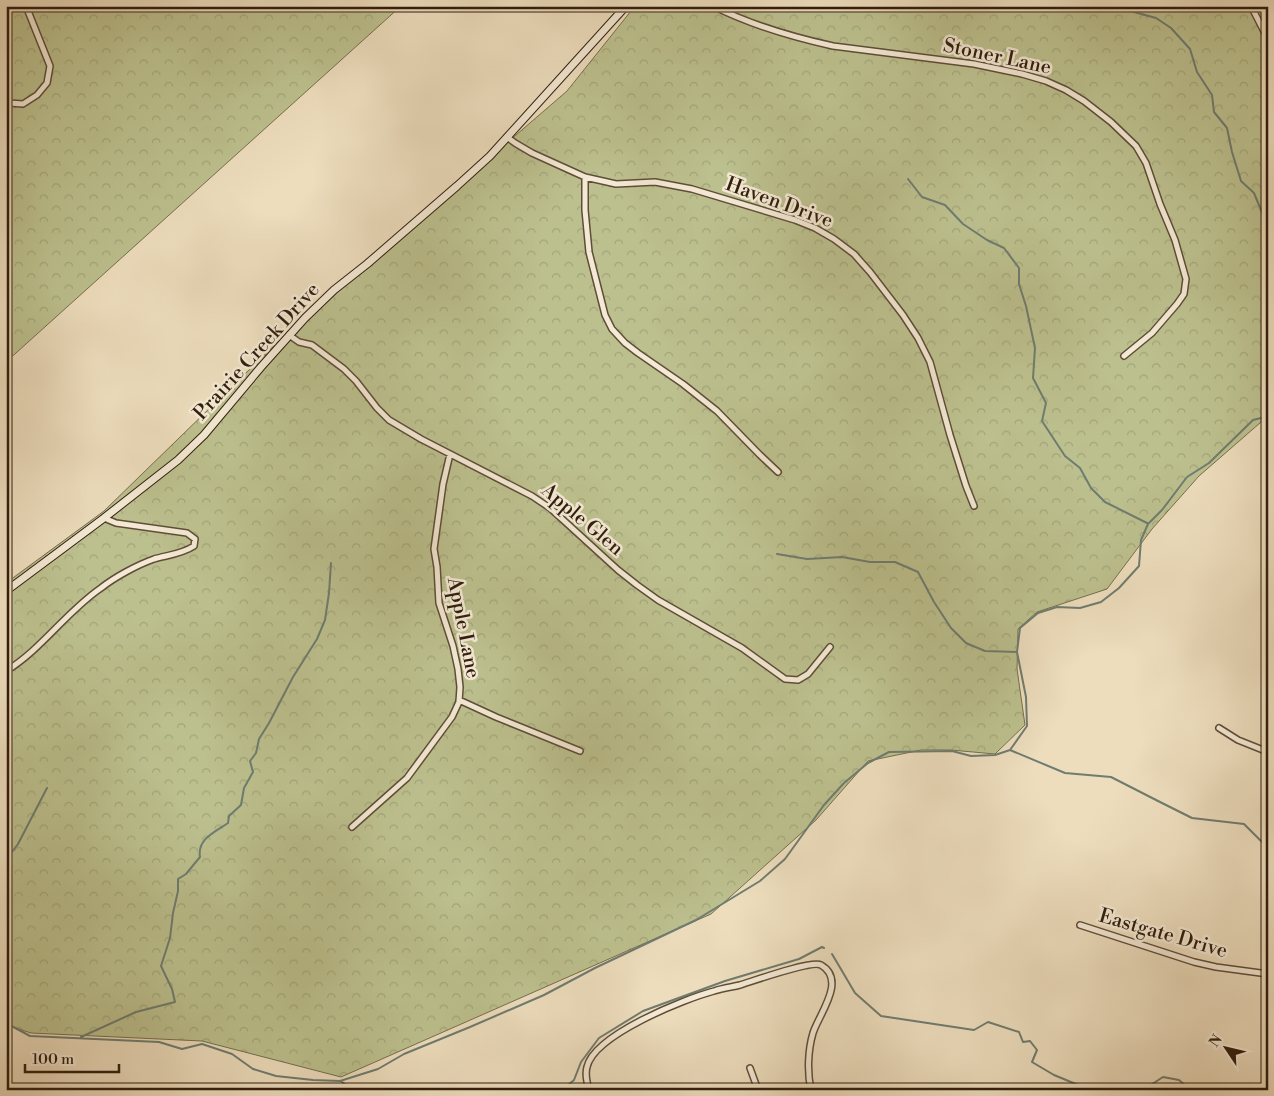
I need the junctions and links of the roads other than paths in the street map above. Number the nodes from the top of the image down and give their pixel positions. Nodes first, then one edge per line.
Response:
1 (26, 6) edge
2 (626, 6) edge
3 (713, 6) edge
4 (1251, 6) edge
5 (1268, 39) edge
6 (6, 102) edge
7 (507, 136) junction
8 (585, 177) junction
9 (290, 335) junction
10 (1124, 356) dead end
11 (450, 454) junction
12 (778, 472) dead end
13 (974, 506) dead end
14 (104, 518) junction
15 (6, 591) edge
16 (830, 647) dead end
17 (6, 671) edge
18 (459, 700) junction
19 (1219, 728) dead end
20 (580, 751) dead end
21 (1268, 752) edge
22 (352, 827) dead end
23 (1080, 925) dead end
24 (1268, 974) edge
25 (750, 1068) dead end
26 (589, 1090) edge
27 (758, 1090) edge
28 (811, 1090) edge

1 - 6 street
2 - 7 main road, Prairie Creek Drive
3 - 10 street, Stoner Lane
4 - 5 street
7 - 8 street, Haven Drive
7 - 9 main road, Prairie Creek Drive
8 - 12 street
8 - 13 street, Haven Drive
9 - 11 street, Apple Glen
9 - 14 main road, Prairie Creek Drive
11 - 16 street, Apple Glen
11 - 18 street, Apple Lane
14 - 15 main road, Prairie Creek Drive
14 - 17 street
18 - 20 street
18 - 22 street, Apple Lane
19 - 21 street
23 - 24 street, Eastgate Drive
25 - 27 street
26 - 28 street

